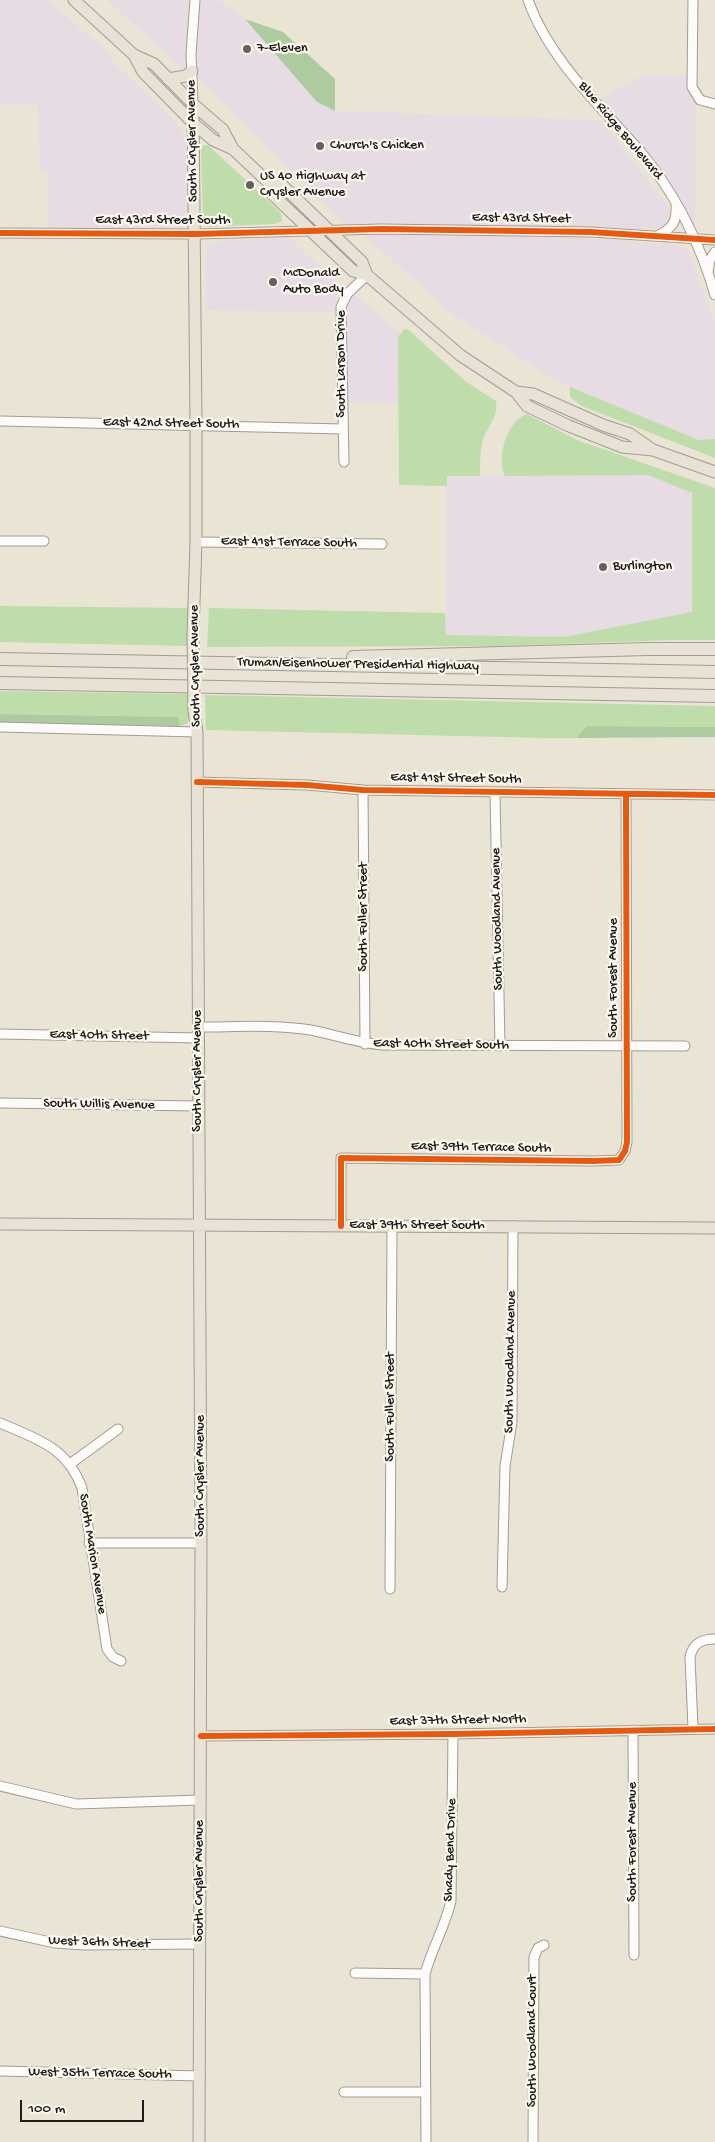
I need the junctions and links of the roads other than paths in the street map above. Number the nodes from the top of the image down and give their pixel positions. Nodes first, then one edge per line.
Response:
1 (74, 0) edge
2 (194, 0) edge
3 (528, 0) edge
4 (693, 0) edge
5 (134, 55) junction
6 (192, 71) junction
7 (168, 79) junction
8 (192, 104) junction
9 (715, 104) edge
10 (193, 123) junction
11 (234, 149) junction
12 (268, 182) junction
13 (676, 204) junction
14 (327, 229) junction
15 (310, 230) junction
16 (0, 233) edge
17 (196, 234) junction
18 (655, 236) junction
19 (695, 239) junction
20 (715, 240) edge
21 (715, 252) edge
22 (708, 272) junction
23 (367, 275) junction
24 (715, 295) edge
25 (0, 421) edge
26 (196, 424) junction
27 (343, 429) junction
28 (344, 462) dead end
29 (715, 472) edge
30 (0, 541) edge
31 (44, 541) dead end
32 (196, 542) junction
33 (382, 544) dead end
34 (715, 649) edge
35 (0, 659) edge
36 (234, 662) junction
37 (715, 672) edge
38 (0, 683) edge
39 (715, 696) edge
40 (0, 727) edge
41 (197, 732) junction
42 (197, 782) junction
43 (363, 790) junction
44 (495, 792) junction
45 (626, 794) junction
46 (715, 795) edge
47 (198, 1032) junction
48 (0, 1034) edge
49 (365, 1044) junction
50 (500, 1046) junction
51 (626, 1046) junction
52 (685, 1046) dead end
53 (0, 1103) edge
54 (198, 1106) junction
55 (620, 1160) joint
56 (0, 1224) edge
57 (199, 1226) junction
58 (341, 1226) junction
59 (392, 1226) junction
60 (513, 1226) junction
61 (715, 1228) edge
62 (0, 1423) edge
63 (118, 1429) dead end
64 (70, 1464) junction
65 (90, 1543) junction
66 (201, 1543) junction
67 (502, 1587) dead end
68 (390, 1589) dead end
69 (715, 1639) edge
70 (121, 1661) dead end
71 (693, 1727) junction
72 (715, 1729) edge
73 (632, 1730) junction
74 (453, 1734) junction
75 (201, 1736) junction
76 (0, 1786) edge
77 (200, 1800) junction
78 (0, 1930) edge
79 (200, 1944) junction
80 (544, 1945) dead end
81 (634, 1955) dead end
82 (355, 1973) dead end
83 (425, 1974) junction
84 (0, 2071) edge
85 (200, 2076) junction
86 (344, 2092) dead end
87 (426, 2092) junction
88 (199, 2142) edge
89 (426, 2142) edge
90 (533, 2142) edge

1 - 5 main road
2 - 6 street, South Crysler Avenue
3 - 13 street, Blue Ridge Boulevard
4 - 9 street
5 - 7 main road
5 - 10 main road
6 - 7 main road
6 - 8 street, South Crysler Avenue
7 - 8 main road
8 - 10 main road, South Crysler Avenue
8 - 11 main road
10 - 11 main road
10 - 17 main road, South Crysler Avenue
11 - 12 main road
12 - 14 main road
12 - 15 main road
13 - 18 street
13 - 19 street, Blue Ridge Boulevard
14 - 15 street, East 43rd Street South
14 - 18 street, East 43rd Street
14 - 23 main road
15 - 17 street, East 43rd Street South
15 - 23 main road
16 - 17 street, East 43rd Street South
17 - 26 main road, South Crysler Avenue
18 - 19 street, East 43rd Street
19 - 20 street, East 43rd Street
19 - 22 street, Blue Ridge Boulevard
21 - 22 street
22 - 24 street, Blue Ridge Boulevard
23 - 27 street, South Larson Drive
23 - 29 main road
25 - 26 street, East 42nd Street South
26 - 27 street, East 42nd Street South
26 - 32 main road, South Crysler Avenue
27 - 28 street, South Larson Drive
30 - 31 street
32 - 33 street, East 41st Terrace South
32 - 41 main road, South Crysler Avenue, bridge
34 - 36 highway
35 - 36 highway, Truman/Eisenhower Presidential Highway
36 - 37 highway, Truman/Eisenhower Presidential Highway
38 - 39 highway, Truman/Eisenhower Presidential Highway
40 - 41 street
41 - 42 main road, South Crysler Avenue
42 - 43 street, East 41st Street South
42 - 47 main road, South Crysler Avenue
43 - 44 street, East 41st Street South
43 - 49 street, South Fuller Street
44 - 45 street, East 41st Street South
44 - 50 street, South Woodland Avenue
45 - 46 street, East 41st Street South
45 - 51 street, South Forest Avenue
47 - 48 street, East 40th Street
47 - 49 street, East 40th Street South
47 - 54 main road, South Crysler Avenue
49 - 50 street, East 40th Street South
50 - 51 street, East 40th Street South
51 - 52 street, East 40th Street South
51 - 55 street, South Forest Avenue
53 - 54 street, South Willis Avenue
54 - 57 main road, South Crysler Avenue
55 - 58 street, East 39th Terrace South
56 - 57 main road, East 39th Street South
57 - 58 main road, East 39th Street South
57 - 66 main road, South Crysler Avenue
58 - 59 main road, East 39th Street South
59 - 60 main road, East 39th Street South
59 - 68 street, South Fuller Street
60 - 61 main road, East 39th Street South
60 - 67 street, South Woodland Avenue
62 - 64 street, South Marion Avenue
63 - 64 street
64 - 65 street, South Marion Avenue
65 - 66 street
65 - 70 street, South Marion Avenue
66 - 75 main road, South Crysler Avenue
69 - 71 street
71 - 72 street, East 37th Street North
71 - 73 street, East 37th Street North
73 - 74 street, East 37th Street North
73 - 81 street, South Forest Avenue
74 - 75 street, East 37th Street North
74 - 83 street, Shady Bend Drive
75 - 77 main road, South Crysler Avenue
76 - 77 street
77 - 79 main road, South Crysler Avenue
78 - 79 street, West 36th Street
79 - 85 main road, South Crysler Avenue
80 - 90 street, South Woodland Court
82 - 83 street
83 - 87 street, Shady Bend Drive
84 - 85 street, West 35th Terrace South
85 - 88 main road, South Crysler Avenue
86 - 87 street
87 - 89 street, Shady Bend Drive

